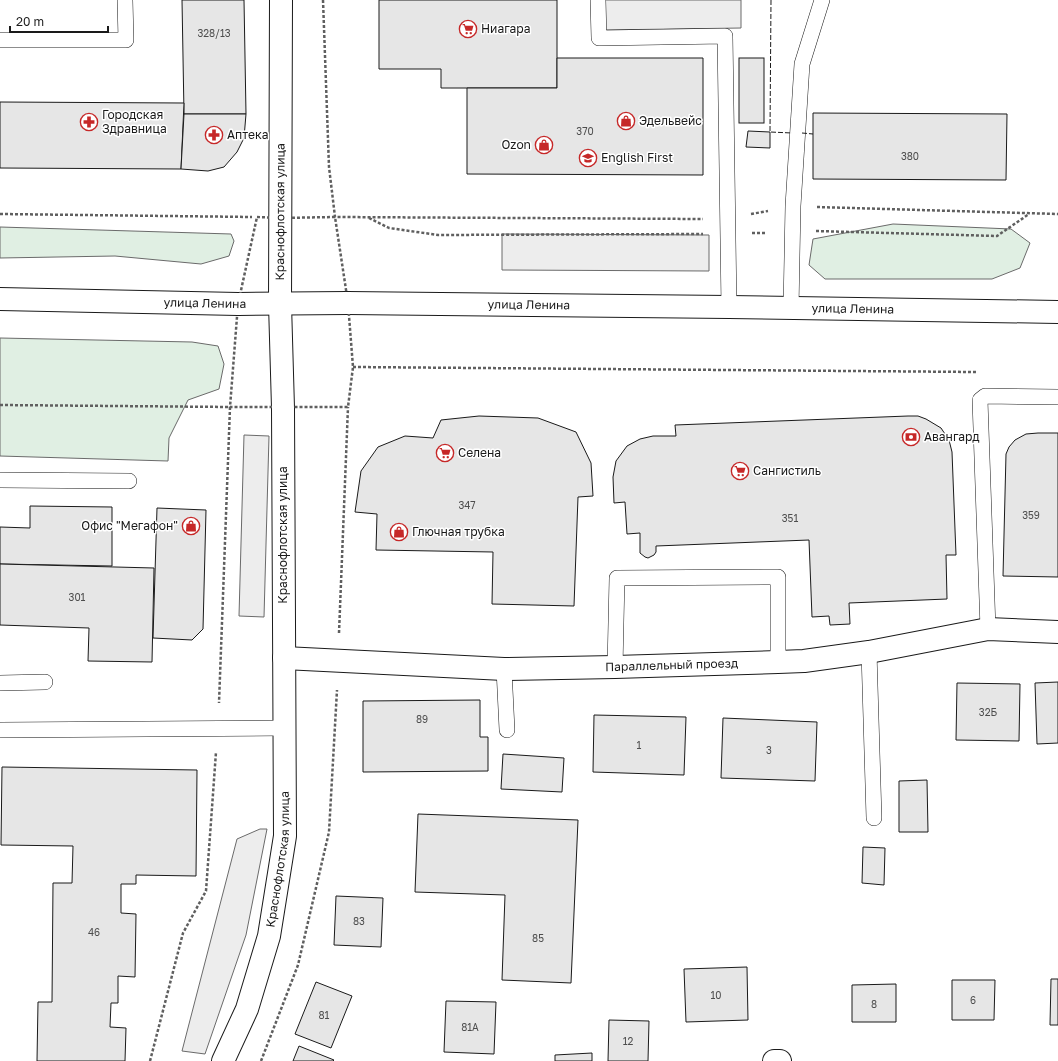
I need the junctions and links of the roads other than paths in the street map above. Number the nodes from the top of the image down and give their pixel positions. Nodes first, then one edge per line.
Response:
1 (126, 0) edge
2 (281, 0) edge
3 (598, 0) edge
4 (822, 0) edge
5 (0, 40) edge
6 (0, 299) edge
7 (280, 304) junction
8 (729, 307) junction
9 (791, 308) junction
10 (1058, 312) edge
11 (1058, 397) edge
12 (0, 480) edge
13 (130, 481) dead end
14 (988, 629) junction
15 (1058, 632) edge
16 (869, 652) junction
17 (284, 658) junction
18 (778, 662) junction
19 (615, 667) junction
20 (504, 669) junction
21 (45, 682) dead end
22 (0, 683) edge
23 (284, 728) junction
24 (0, 730) edge
25 (507, 730) dead end
26 (874, 818) dead end
27 (223, 1061) edge
28 (774, 1061) edge
29 (780, 1061) edge

1 - 5 lane
2 - 7 street, Краснофлотская улица
3 - 8 lane
4 - 9 lane
6 - 7 street, улица Ленина
7 - 8 street, улица Ленина
7 - 17 street, Краснофлотская улица
8 - 9 street, улица Ленина
9 - 10 street, улица Ленина
11 - 14 lane
12 - 13 lane
14 - 15 street, Параллельный проезд
14 - 16 street, Параллельный проезд
16 - 18 street, Параллельный проезд
16 - 26 lane
17 - 20 street, Параллельный проезд
17 - 23 street, Краснофлотская улица
18 - 19 street, Параллельный проезд
18 - 19 lane
19 - 20 street, Параллельный проезд
20 - 25 lane
21 - 22 lane
23 - 24 lane
23 - 27 street, Краснофлотская улица
28 - 29 street

